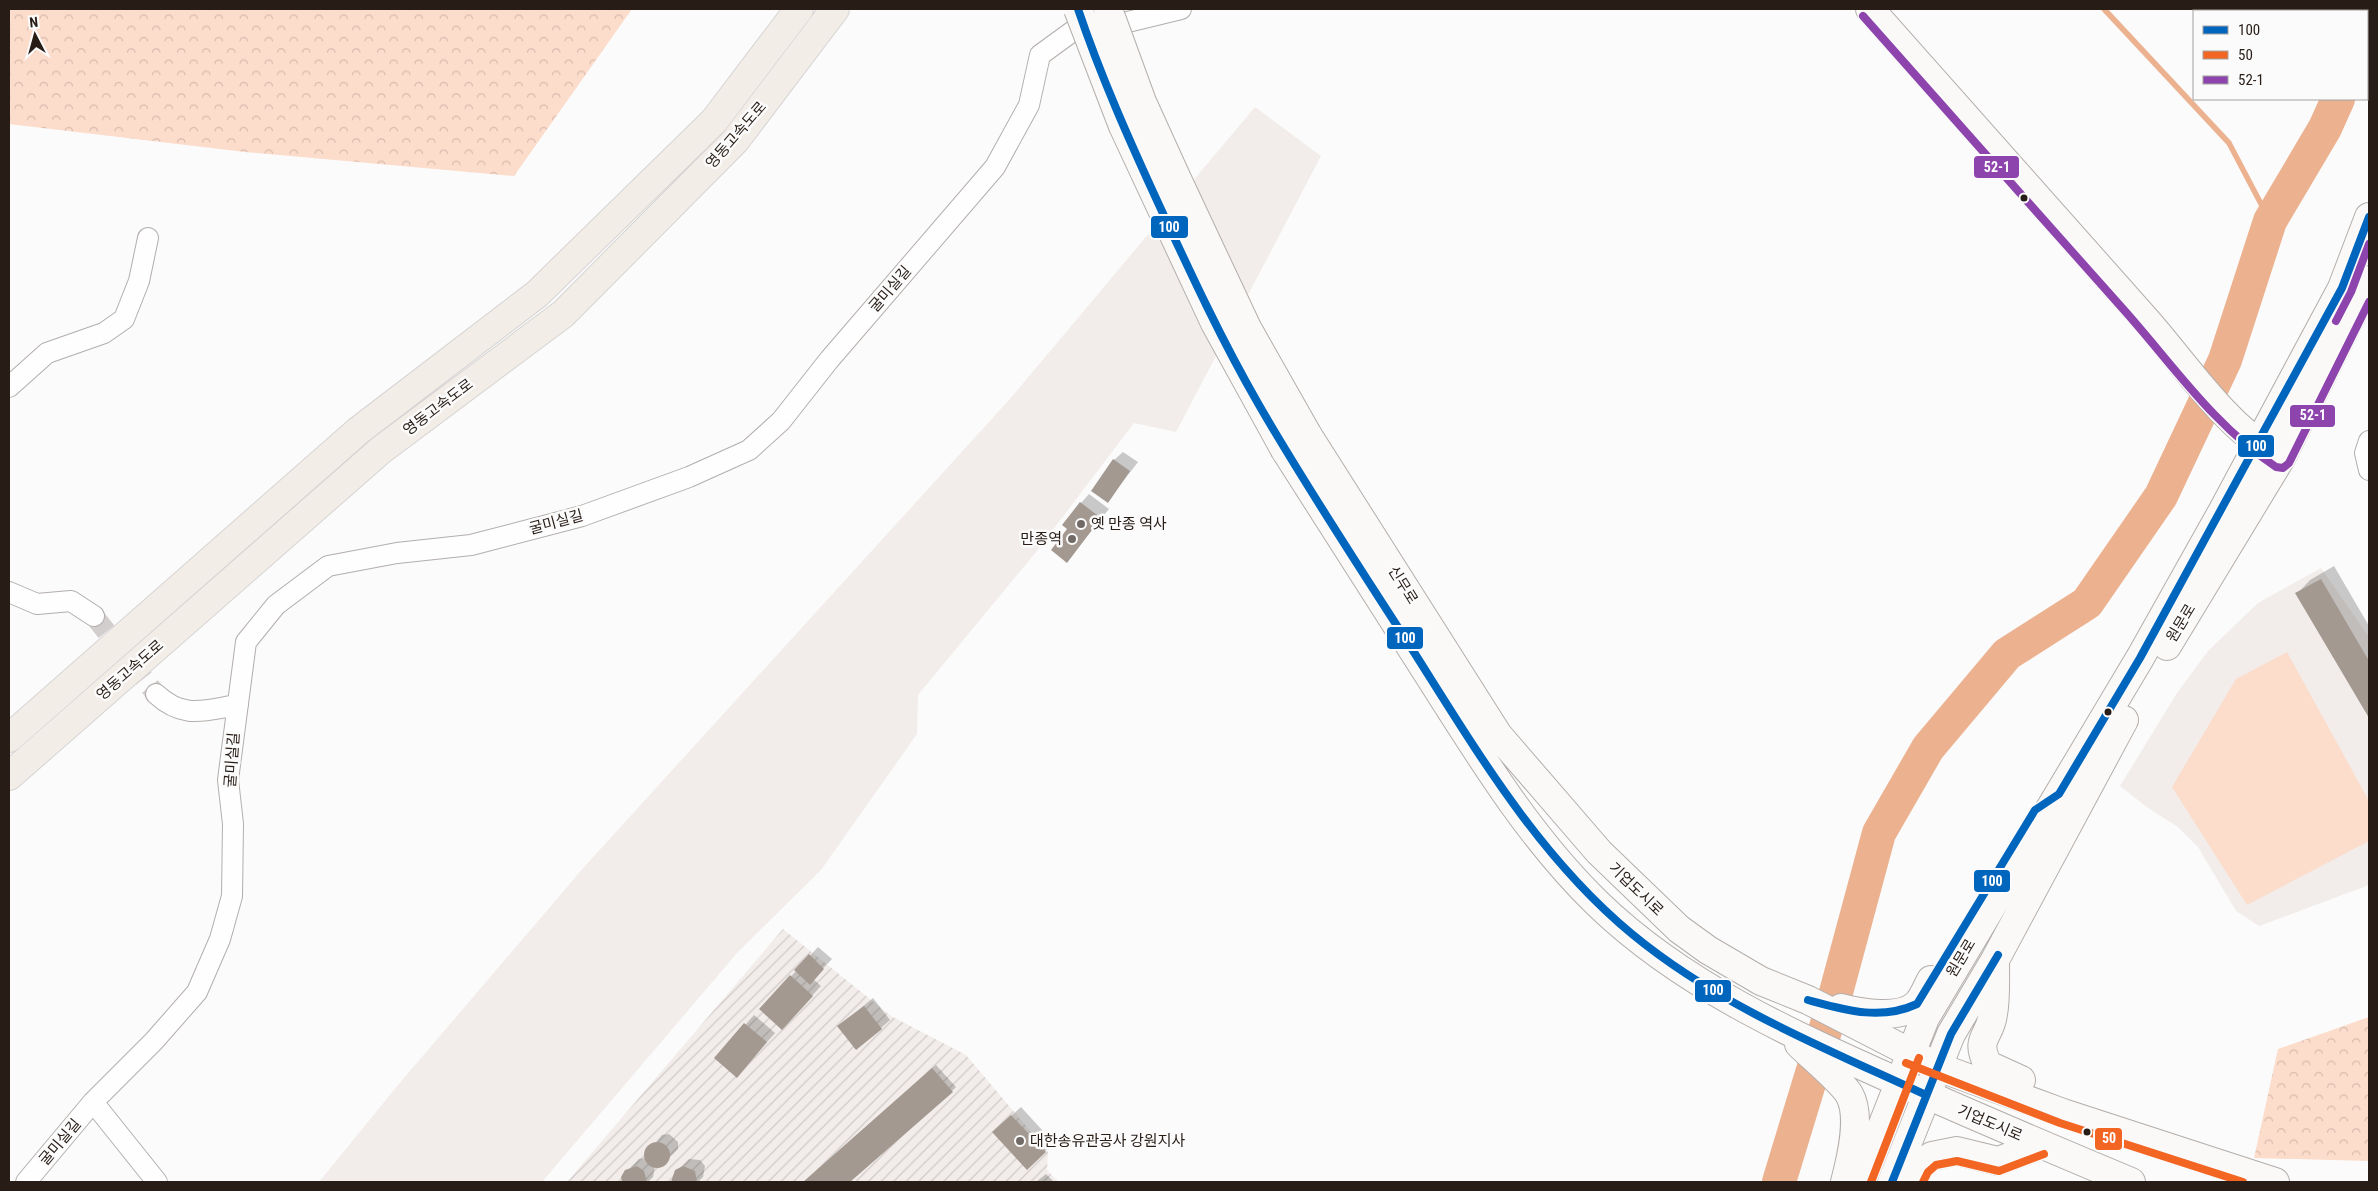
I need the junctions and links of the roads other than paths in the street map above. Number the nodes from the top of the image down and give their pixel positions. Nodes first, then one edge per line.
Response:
1 (799, 9) edge
2 (835, 9) edge
3 (1078, 9) edge
4 (1108, 9) edge
5 (1182, 9) edge
6 (1870, 9) edge
7 (2369, 217) edge
8 (148, 238) dead end
9 (2369, 280) edge
10 (9, 387) edge
11 (2369, 441) edge
12 (2258, 444) junction
13 (2282, 458) junction
14 (2369, 470) edge
15 (9, 592) edge
16 (94, 616) tunnel mouth
17 (156, 694) tunnel mouth
18 (238, 705) junction
19 (9, 738) edge
20 (1487, 742) junction
21 (9, 776) edge
22 (2059, 794) junction
23 (1995, 960) junction
24 (1808, 1000) junction
25 (1785, 1031) junction
26 (1910, 1054) junction
27 (1938, 1067) junction
28 (1888, 1078) junction
29 (1926, 1095) junction
30 (93, 1102) junction
31 (2063, 1113) junction
32 (2041, 1144) junction
33 (26, 1182) edge
34 (157, 1182) edge
35 (1845, 1182) edge
36 (1860, 1182) edge
37 (1892, 1182) edge
38 (1912, 1182) edge
39 (2131, 1182) edge
40 (2274, 1182) edge

1 - 19 highway, 영동고속도로
2 - 21 highway, 영동고속도로
3 - 20 main road, 신무로, bridge
4 - 20 main road, 신무로, bridge
5 - 18 street, 굴미실길
6 - 12 main road
7 - 12 main road, 원문로
8 - 10 street
9 - 13 main road, 원문로
11 - 14 street
12 - 13 main road
12 - 22 main road, 원문로
13 - 23 main road, 원문로
15 - 16 street
17 - 18 street
18 - 30 street, 굴미실길
20 - 24 main road, 기업도시로
20 - 25 main road
22 - 24 main road
22 - 26 main road, 원문로
23 - 27 main road, 원문로
23 - 31 main road
24 - 26 main road
25 - 28 main road, 기업도시로
25 - 35 main road
26 - 27 main road
26 - 28 main road, 원문로
27 - 29 main road, 원문로
27 - 31 main road
28 - 29 main road, 기업도시로
28 - 36 main road, 원문로
29 - 32 main road, 기업도시로
29 - 37 main road, 원문로
30 - 33 street, 굴미실길
30 - 34 street, 굴미실길
31 - 40 main road
32 - 38 main road
32 - 39 main road, 기업도시로

